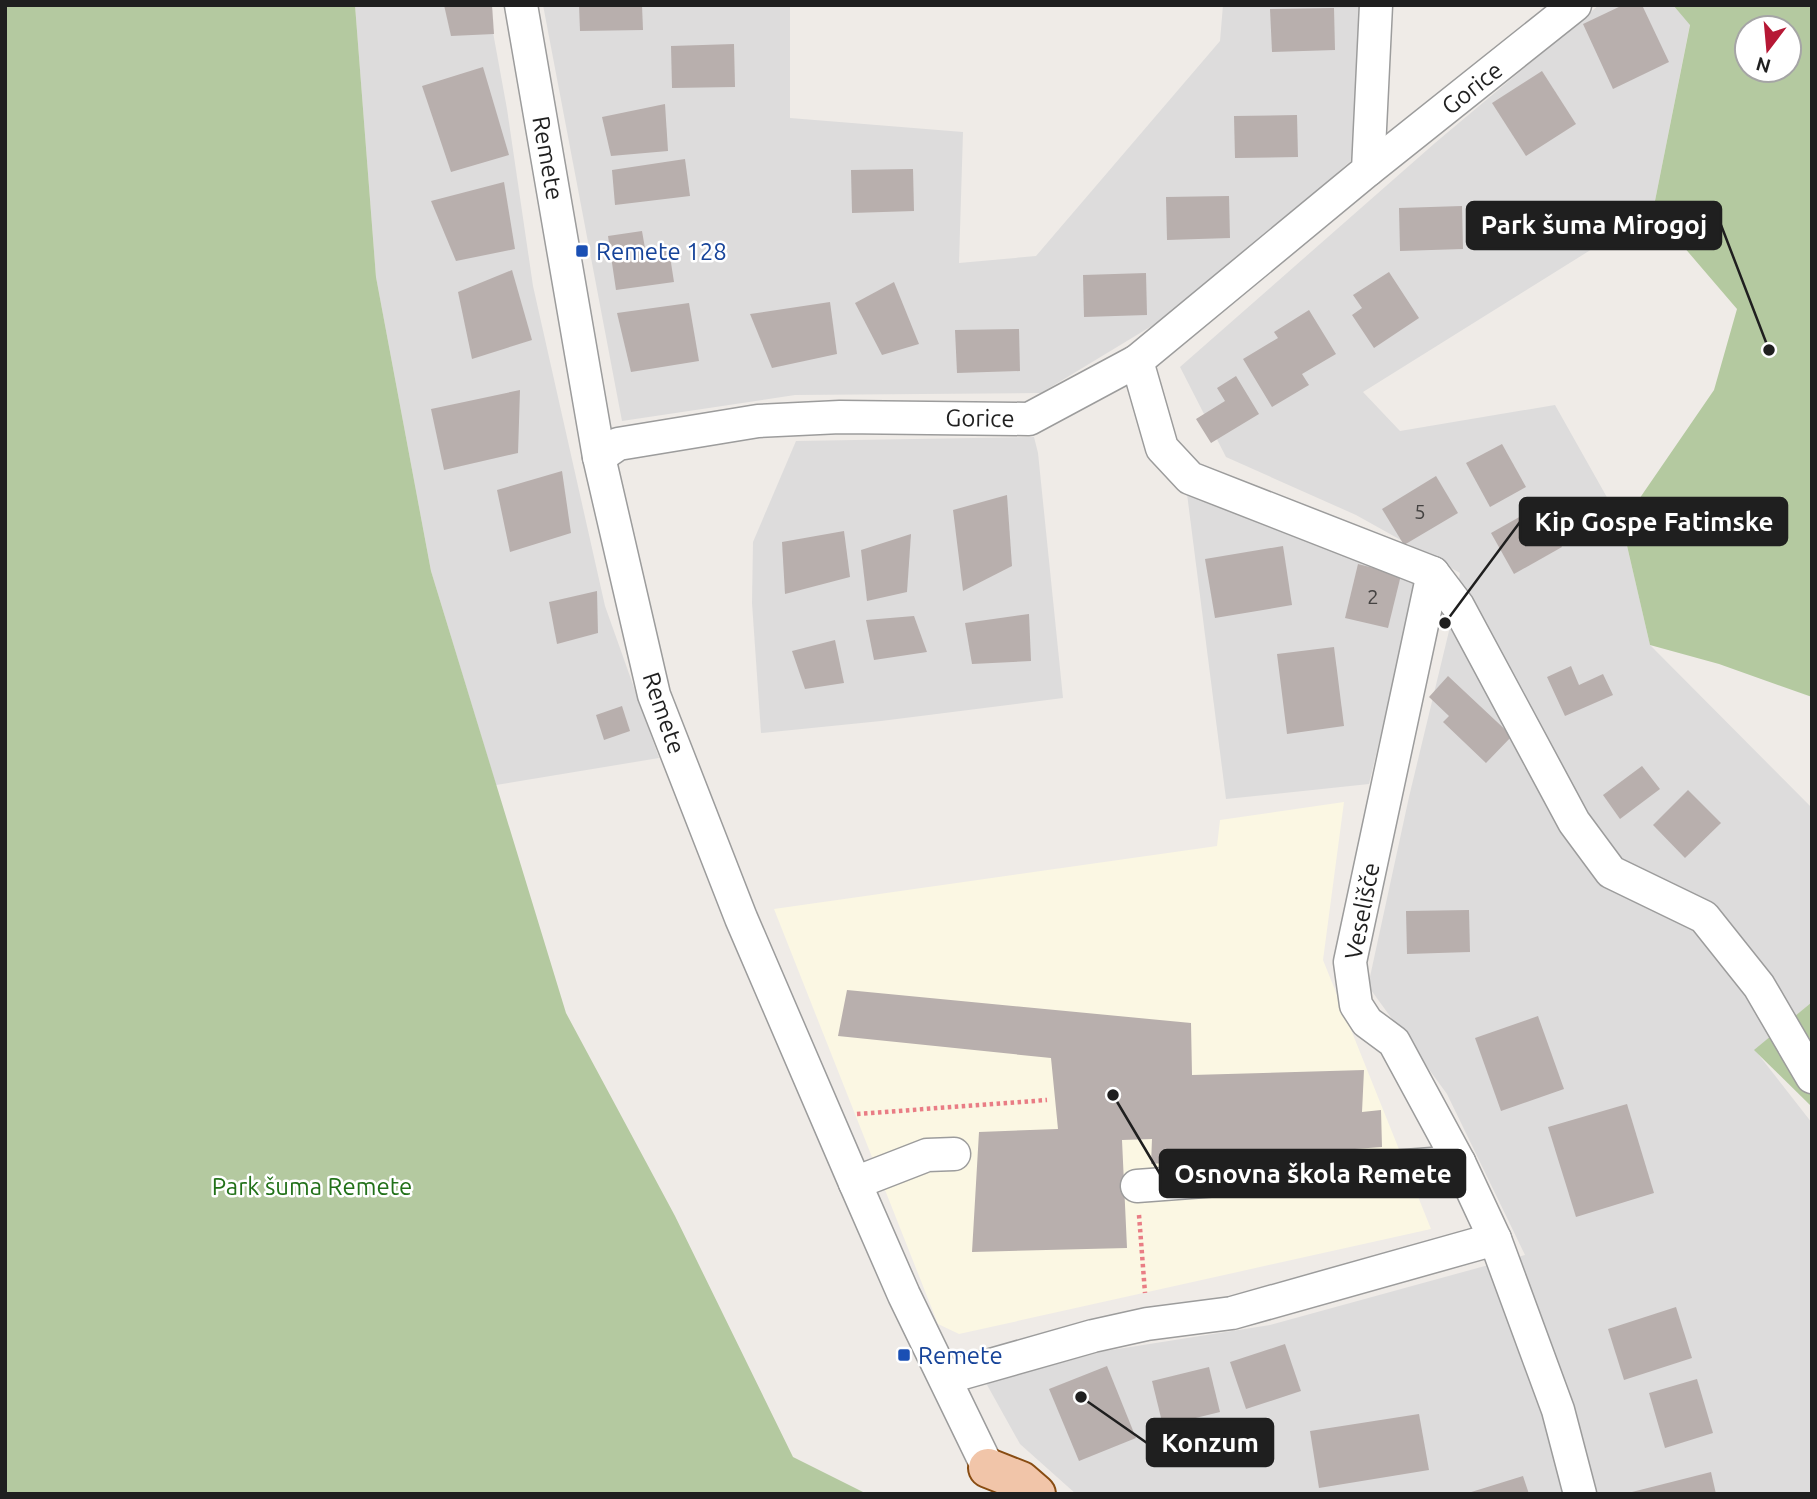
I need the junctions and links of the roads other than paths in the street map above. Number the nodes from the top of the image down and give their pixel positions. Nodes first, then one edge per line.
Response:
1 (521, 5) edge
2 (1376, 5) edge
3 (1576, 5) edge
4 (1368, 170) junction
5 (1137, 361) junction
6 (599, 457) junction
7 (1433, 573) junction
8 (1812, 1077) edge
9 (954, 1154) dead end
10 (1460, 1162) junction
11 (855, 1183) junction
12 (1137, 1186) road end
13 (1495, 1239) junction
14 (945, 1378) junction
15 (992, 1481) edge
16 (1035, 1494) edge
17 (1580, 1494) edge

1 - 6 street, Remete
2 - 4 street
3 - 4 street, Gorice
4 - 5 street, Gorice
5 - 6 street, Gorice
5 - 7 street
6 - 11 street, Remete
7 - 8 street
7 - 10 street, Veselišče
9 - 11 street
10 - 12 street
10 - 13 street, Veselišče
11 - 14 street, Remete
13 - 14 street
13 - 17 street, Veselišče
14 - 15 street, Remete
15 - 16 main road, Remete

